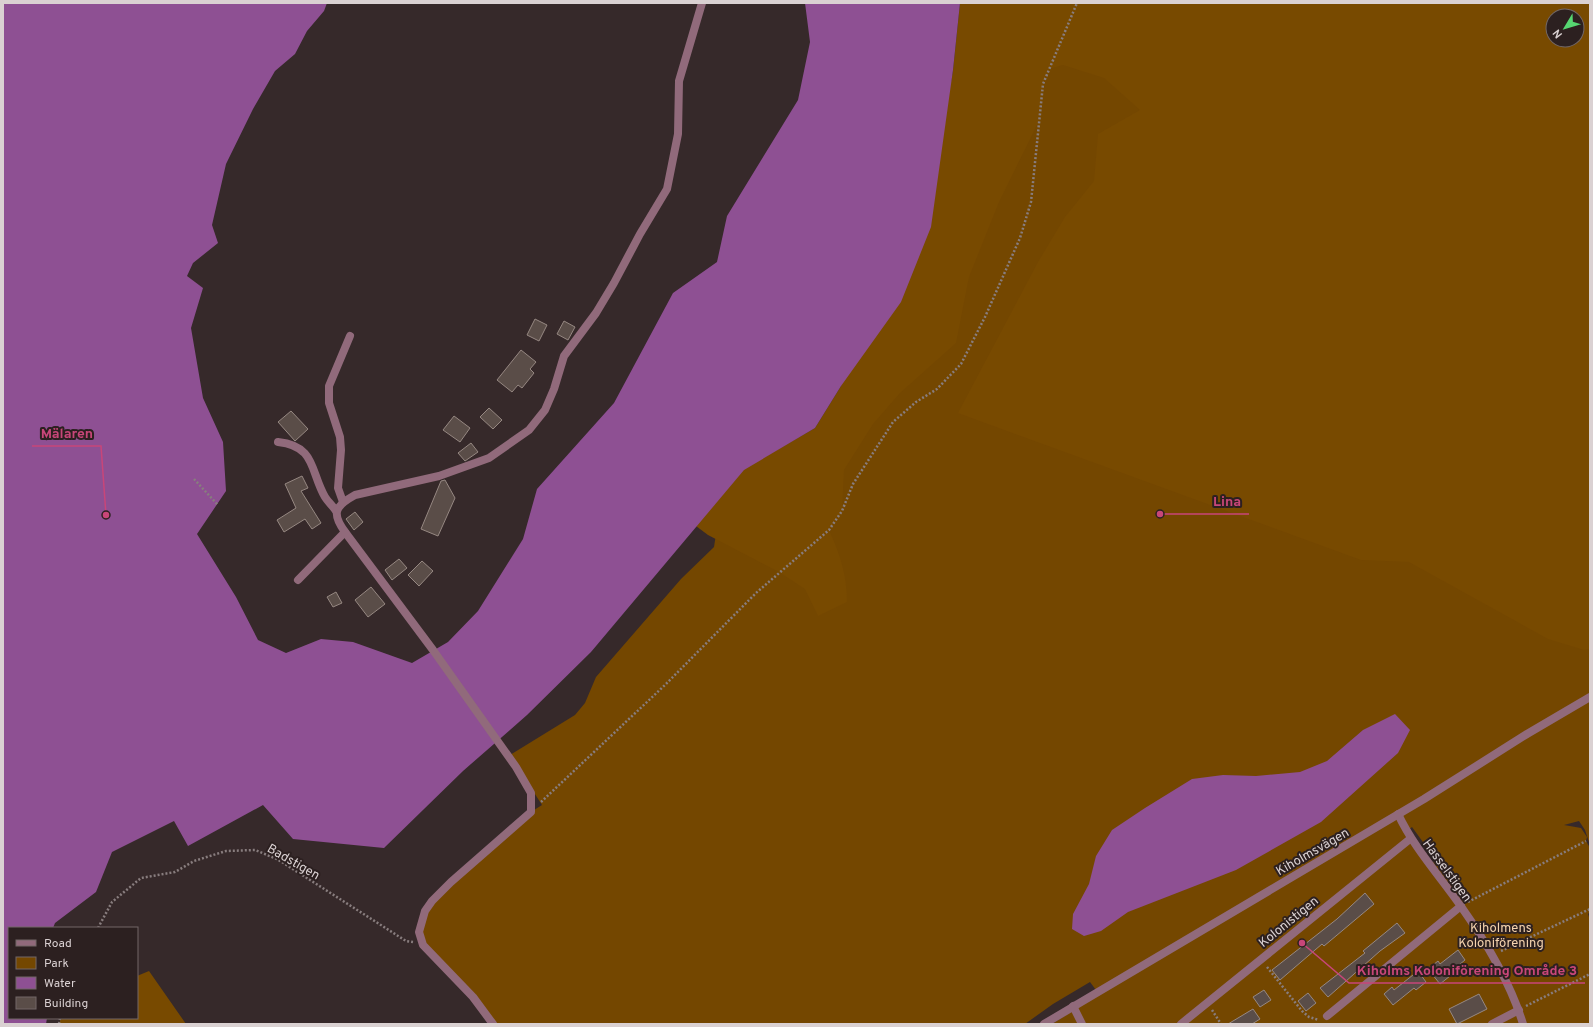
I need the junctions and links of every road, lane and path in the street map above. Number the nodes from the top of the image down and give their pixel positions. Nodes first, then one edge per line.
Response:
1 (702, 3) edge
2 (1077, 3) edge
3 (350, 336) dead end
4 (278, 442) dead end
5 (194, 479) dead end
6 (343, 502) junction
7 (217, 504) dead end
8 (336, 511) junction
9 (344, 532) junction
10 (298, 580) dead end
11 (1590, 697) edge
12 (531, 812) junction
13 (1398, 814) junction
14 (1410, 839) junction
15 (1586, 841) dead end
16 (1461, 906) junction
17 (1590, 909) edge
18 (99, 927) edge
19 (423, 945) junction
20 (1492, 955) junction
21 (1260, 959) junction
22 (1590, 974) edge
23 (1207, 1003) junction
24 (1073, 1006) junction
25 (1519, 1010) junction
26 (1327, 1016) joint
27 (493, 1024) edge
28 (1044, 1024) edge
29 (1082, 1024) edge
30 (1182, 1024) edge
31 (1221, 1024) edge
32 (1492, 1024) edge
33 (1523, 1024) edge

1 - 6 street
2 - 12 path
3 - 6 street
4 - 8 street
5 - 7 path
6 - 8 street
8 - 9 street
9 - 10 street
9 - 12 street
11 - 13 street, Kiholmsvägen
12 - 19 street
13 - 14 street, Hasselstigen
13 - 24 street, Kiholmsvägen
14 - 16 street, Hasselstigen
14 - 21 street, Kolonistigen
15 - 16 path
16 - 20 street, Hasselstigen
16 - 26 street
17 - 20 path
18 - 19 path, Badstigen
19 - 27 street
20 - 25 street, Hasselstigen
21 - 23 street, Kolonistigen
21 - 26 path
22 - 25 path
23 - 30 street, Kolonistigen
23 - 31 path
24 - 28 street, Kiholmsvägen
24 - 29 street
25 - 32 street
25 - 33 street, Hasselstigen

